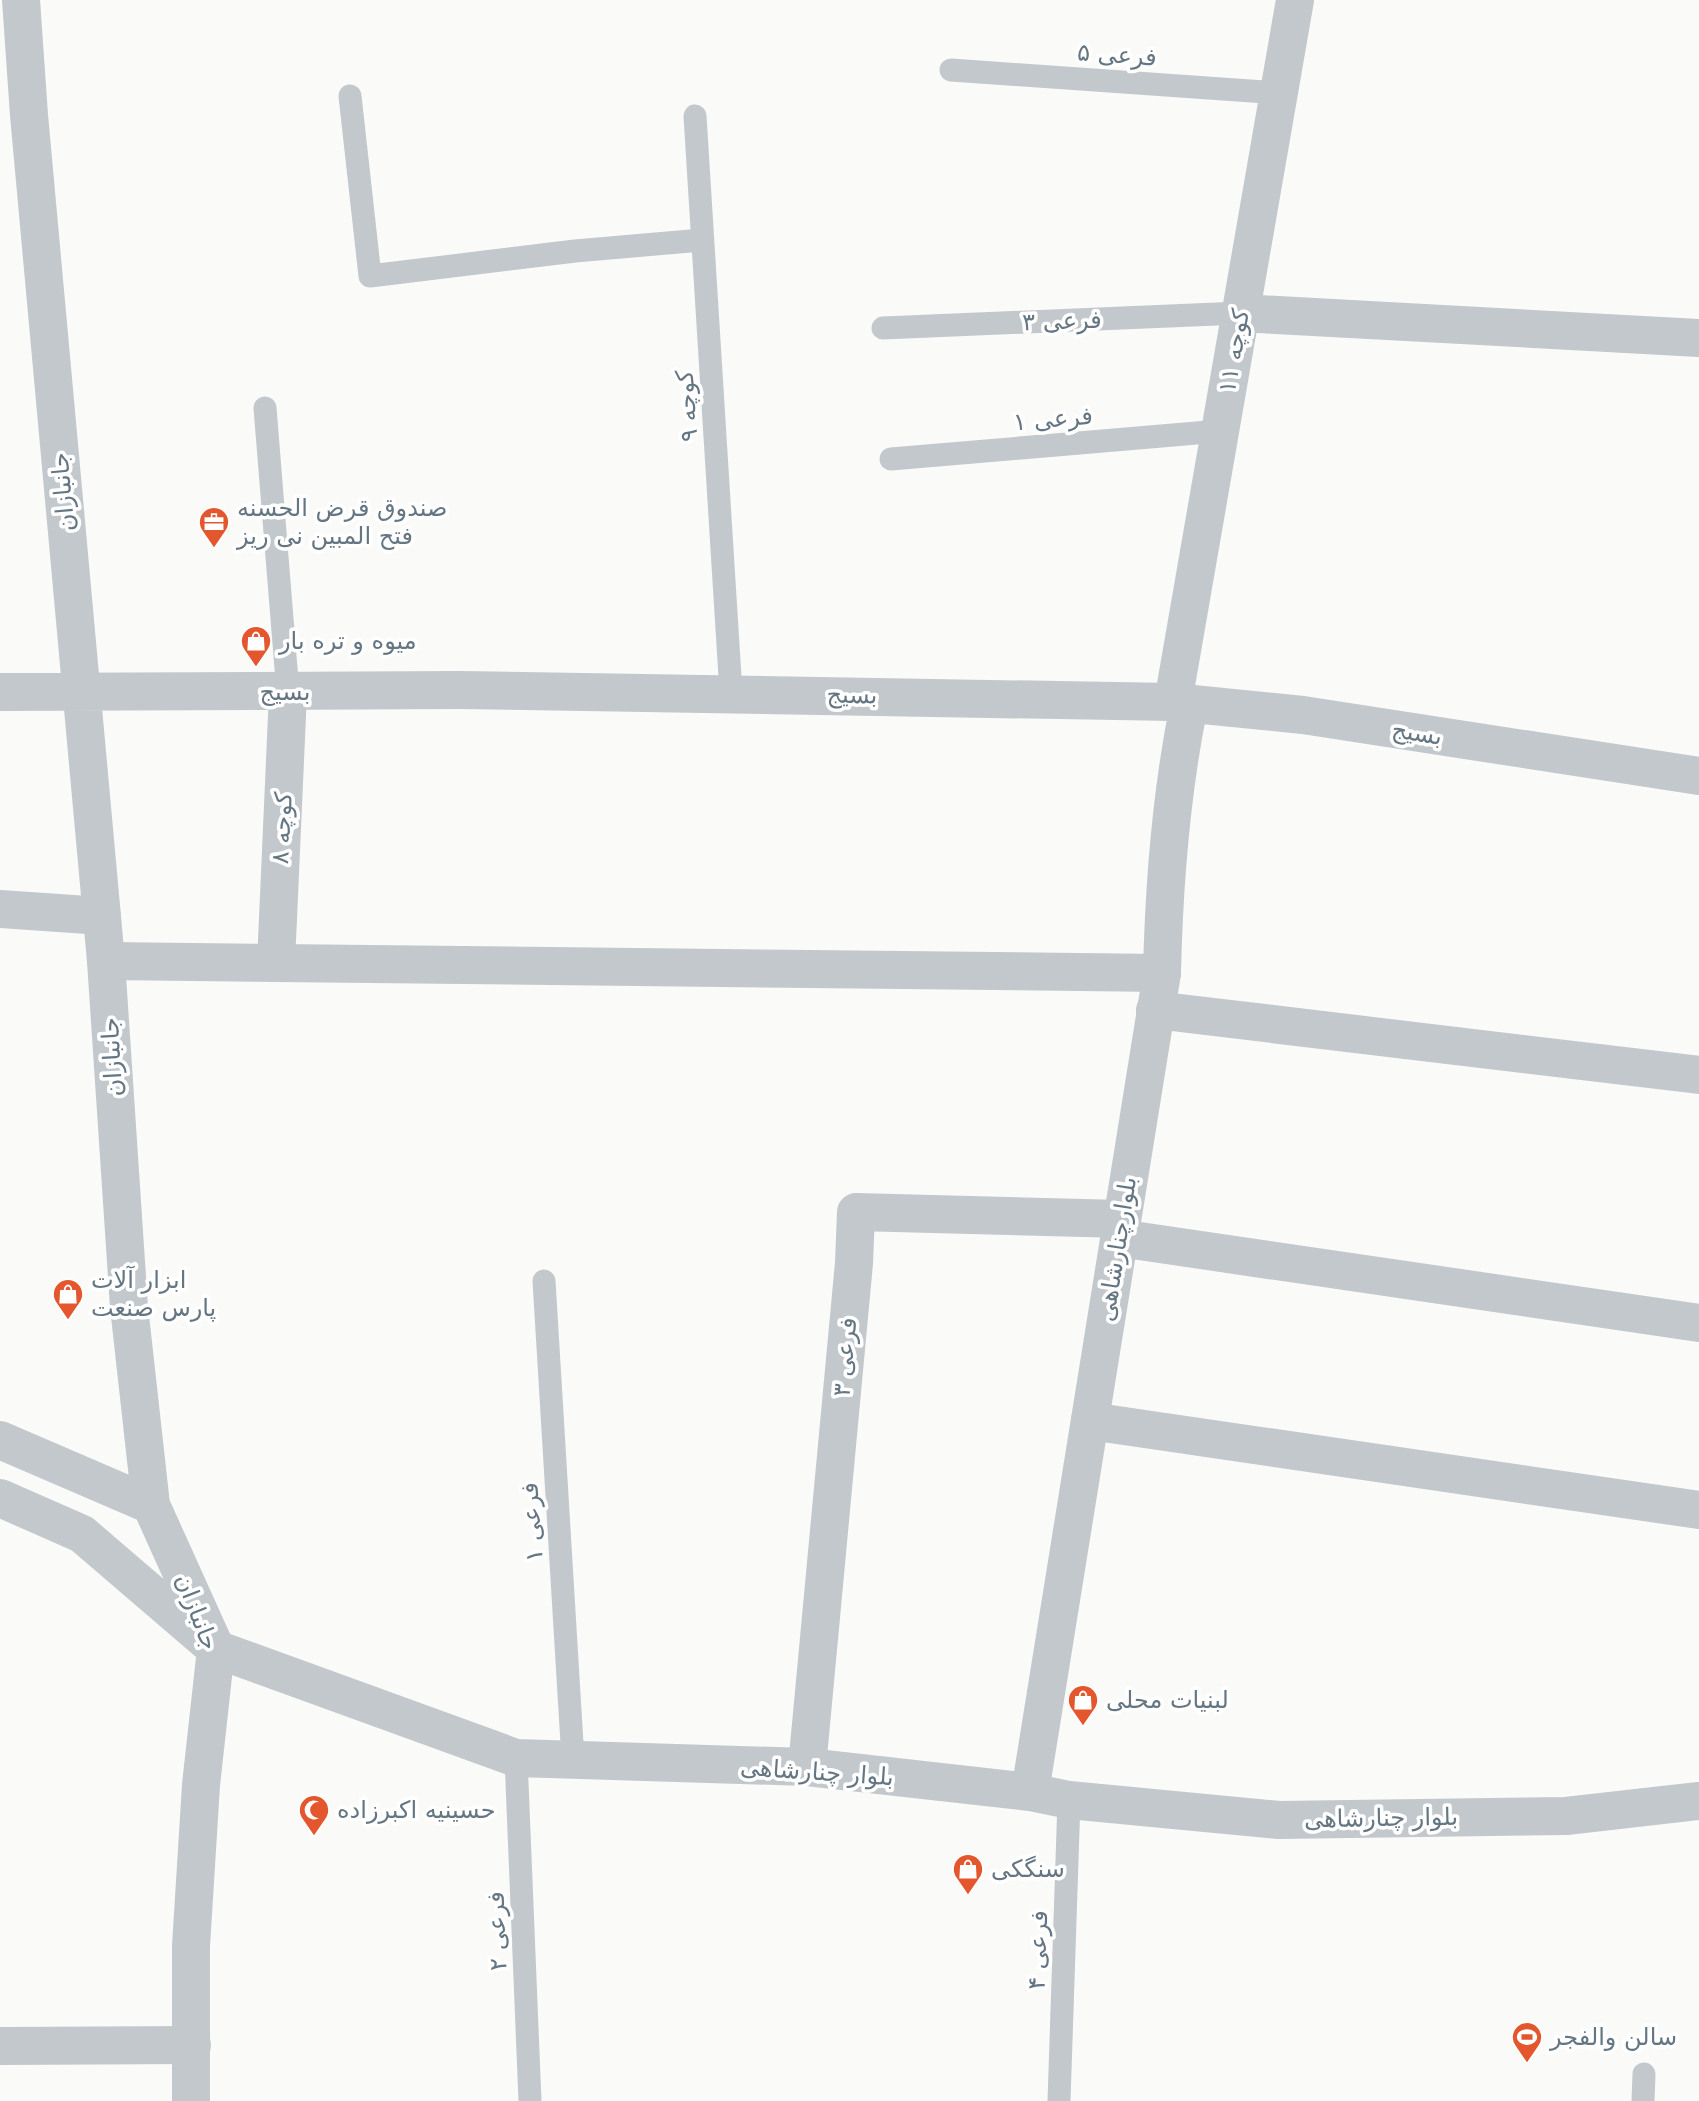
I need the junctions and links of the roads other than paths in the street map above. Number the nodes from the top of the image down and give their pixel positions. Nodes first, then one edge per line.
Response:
1 (22, 0) edge
2 (1295, 0) edge
3 (951, 70) dead end
4 (1279, 93) junction
5 (350, 96) dead end
6 (695, 116) dead end
7 (702, 240) junction
8 (1240, 313) junction
9 (883, 328) dead end
10 (1699, 338) edge
11 (265, 408) dead end
12 (1220, 431) junction
13 (891, 459) dead end
14 (0, 692) edge
15 (80, 693) junction
16 (288, 693) junction
17 (731, 694) junction
18 (1181, 703) junction
19 (1699, 776) edge
20 (0, 909) edge
21 (102, 916) junction
22 (106, 961) junction
23 (276, 963) junction
24 (1162, 973) junction
25 (1155, 1010) junction
26 (1699, 1074) edge
27 (1121, 1229) junction
28 (544, 1281) dead end
29 (1699, 1323) edge
30 (1090, 1422) junction
31 (0, 1440) edge
32 (0, 1498) edge
33 (150, 1505) junction
34 (1699, 1510) edge
35 (216, 1649) junction
36 (516, 1758) junction
37 (573, 1760) junction
38 (807, 1768) junction
39 (1030, 1792) junction
40 (1069, 1800) junction
41 (1699, 1801) edge
42 (192, 2045) junction
43 (0, 2046) edge
44 (1644, 2074) dead end
45 (191, 2101) edge
46 (530, 2101) edge
47 (1059, 2101) edge
48 (1643, 2101) edge

1 - 15 street, جانبازان
2 - 4 street, کوچه ۱۱
3 - 4 lane, فرعی ۵
4 - 8 street, کوچه ۱۱
5 - 7 lane
6 - 7 lane, کوچه ۹
7 - 17 lane, کوچه ۹
8 - 9 lane, فرعی ۳
8 - 10 street
8 - 12 street, کوچه ۱۱
11 - 16 lane
12 - 13 lane, فرعی ۱
12 - 18 street, کوچه ۱۱
14 - 15 street, بسیج
15 - 16 street, بسیج
15 - 21 street, جانبازان
16 - 17 street, بسیج
16 - 23 street, کوچه ۸
17 - 18 street, بسیج
18 - 19 street, بسیج
18 - 24 street, بلوارچنارشاهی
20 - 21 street
21 - 22 street, جانبازان
22 - 23 street
22 - 33 street, جانبازان
23 - 24 street
24 - 25 street, بلوارچنارشاهی
25 - 26 street
25 - 27 street, بلوارچنارشاهی
27 - 29 street
27 - 30 street, بلوارچنارشاهی
27 - 38 street, فرعی ۳
28 - 37 lane, فرعی ۱
30 - 34 street
30 - 39 street, بلوارچنارشاهی
31 - 33 street
32 - 35 street, بلوار چنارشاهی
33 - 35 street, جانبازان
35 - 36 street, بلوار چنارشاهی
35 - 42 street, جانبازان
36 - 37 street, بلوار چنارشاهی
36 - 46 lane, فرعی ۲
37 - 38 street, بلوار چنارشاهی
38 - 39 street, بلوار چنارشاهی
39 - 40 street, بلوار چنارشاهی
40 - 41 street, بلوار چنارشاهی
40 - 47 lane, فرعی ۴
42 - 43 street
42 - 45 street, جانبازان
44 - 48 lane

